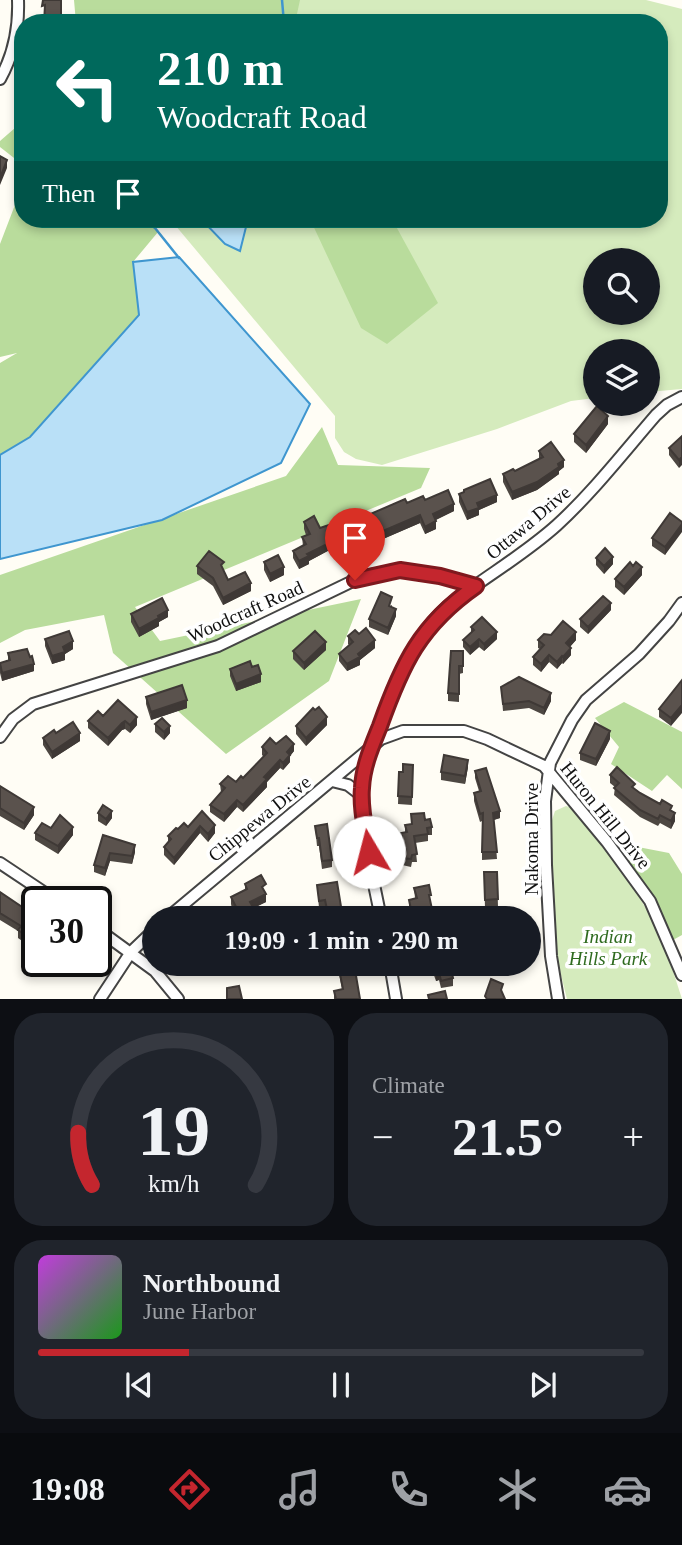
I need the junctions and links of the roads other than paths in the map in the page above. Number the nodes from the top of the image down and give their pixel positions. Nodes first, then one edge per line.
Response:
1 (14, 43) edge
2 (0, 79) edge
3 (682, 397) edge
4 (476, 586) junction
5 (682, 603) edge
6 (0, 737) edge
7 (373, 744) junction
8 (549, 771) junction
9 (332, 780) junction
10 (361, 795) junction
11 (0, 863) edge
12 (34, 886) edge
13 (182, 906) edge
14 (379, 906) edge
15 (112, 939) edge
16 (142, 941) edge
17 (131, 952) junction
18 (682, 975) edge
19 (392, 976) edge
20 (100, 999) edge
21 (178, 999) edge
22 (396, 999) edge
23 (558, 999) edge

1 - 2 street
3 - 4 street, Ottawa Drive
4 - 6 street, Woodcraft Road
4 - 7 street, Ottawa Drive
5 - 8 street, Nakoma Drive
7 - 8 street, Huron Hill Drive
7 - 9 street, Chippewa Drive
7 - 10 street, Ottawa Drive
8 - 18 street, Huron Hill Drive
8 - 23 street, Nakoma Drive
9 - 10 street
9 - 13 street, Chippewa Drive
10 - 14 street, Ottawa Drive
11 - 12 street
15 - 17 street
16 - 17 street
17 - 20 street
17 - 21 street
19 - 22 street

